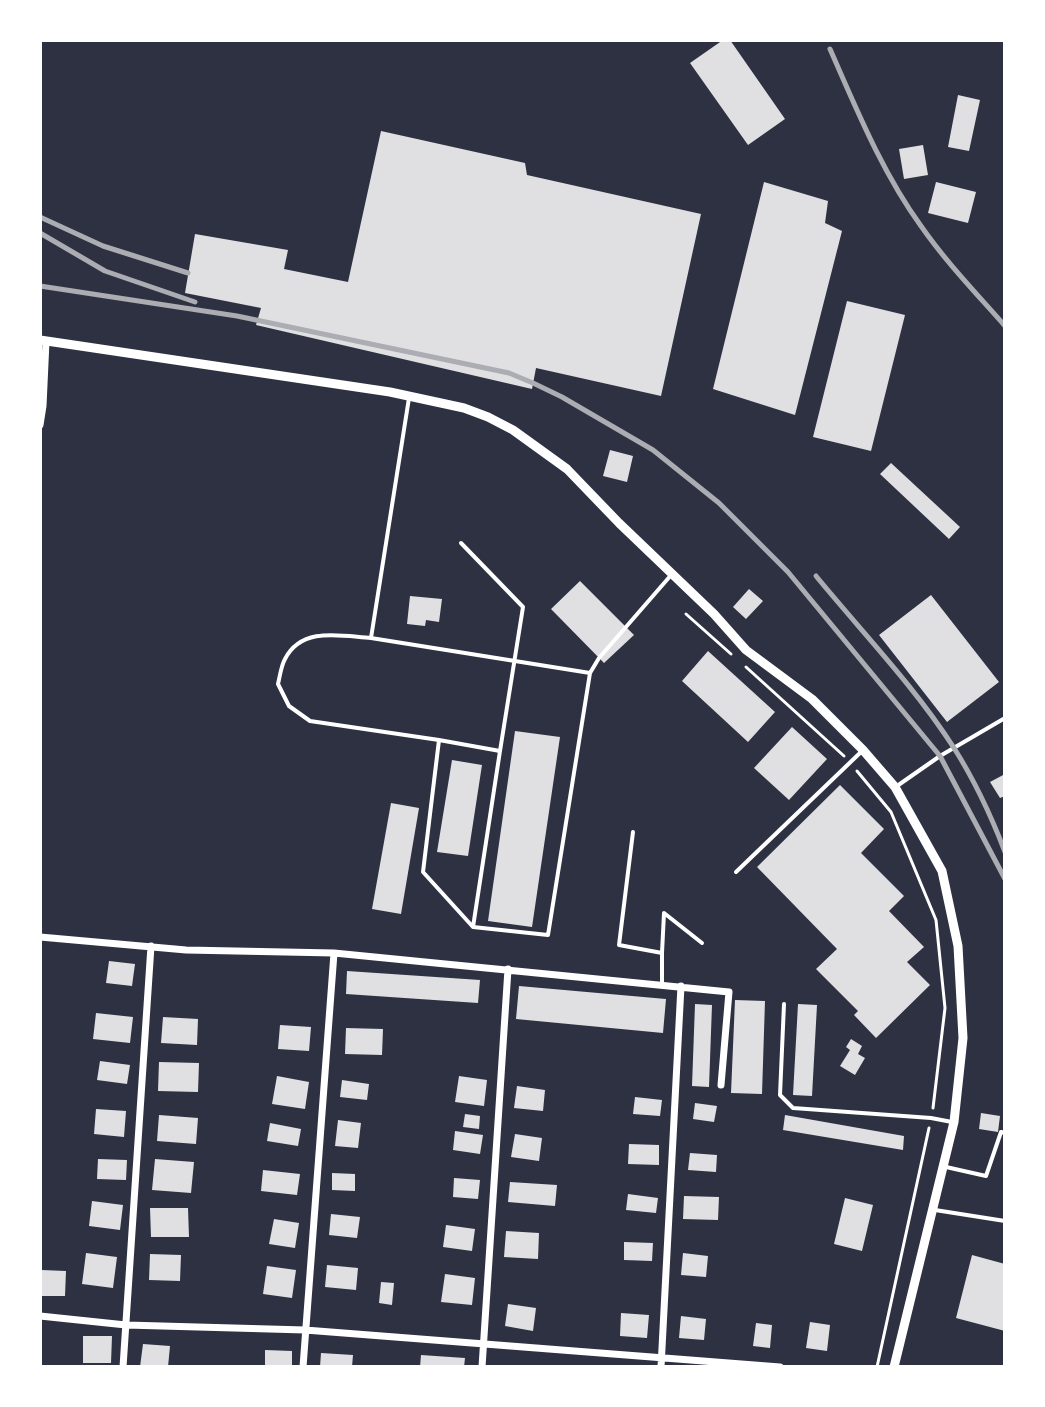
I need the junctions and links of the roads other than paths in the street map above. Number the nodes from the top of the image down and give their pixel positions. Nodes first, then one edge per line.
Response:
1 (43, 341) edge
2 (409, 396) junction
3 (42, 406) edge
4 (40, 425) edge
5 (461, 543) dead end
6 (672, 574) junction
7 (371, 638) junction
8 (514, 660) junction
9 (590, 673) junction
10 (1005, 718) edge
11 (439, 740) junction
12 (863, 750) junction
13 (500, 751) junction
14 (895, 787) junction
15 (633, 832) dead end
16 (736, 872) dead end
17 (473, 927) junction
18 (40, 937) edge
19 (702, 943) dead end
20 (151, 946) junction
21 (334, 953) junction
22 (662, 953) junction
23 (508, 969) junction
24 (662, 984) junction
25 (681, 986) junction
26 (784, 1004) dead end
27 (721, 1085) dead end
28 (954, 1122) junction
29 (1005, 1133) edge
30 (944, 1166) junction
31 (933, 1210) junction
32 (1005, 1221) edge
33 (40, 1316) edge
34 (126, 1325) junction
35 (305, 1330) junction
36 (483, 1344) junction
37 (662, 1357) junction
38 (123, 1367) edge
39 (303, 1367) edge
40 (482, 1367) edge
41 (661, 1367) edge
42 (780, 1367) edge
43 (894, 1367) edge

1 - 2 street
1 - 3 street
2 - 6 street
2 - 7 lane
3 - 4 street
5 - 8 lane
6 - 9 lane
6 - 12 street
7 - 8 lane
7 - 11 lane
8 - 9 lane
8 - 13 lane
9 - 17 lane
10 - 14 lane
11 - 13 lane
11 - 17 lane
12 - 14 street
12 - 16 lane
13 - 17 lane
14 - 28 street
15 - 22 lane
18 - 20 street
19 - 22 lane
20 - 21 street
20 - 34 street
21 - 23 street
21 - 35 street
22 - 24 lane
23 - 24 street
23 - 36 street
24 - 25 street
25 - 27 street
25 - 37 street
26 - 28 lane
28 - 30 street
29 - 30 lane
30 - 31 street
31 - 32 lane
31 - 43 street
33 - 34 street
34 - 35 street
34 - 38 street
35 - 36 street
35 - 39 street
36 - 37 street
36 - 40 street
37 - 41 street
37 - 42 street

